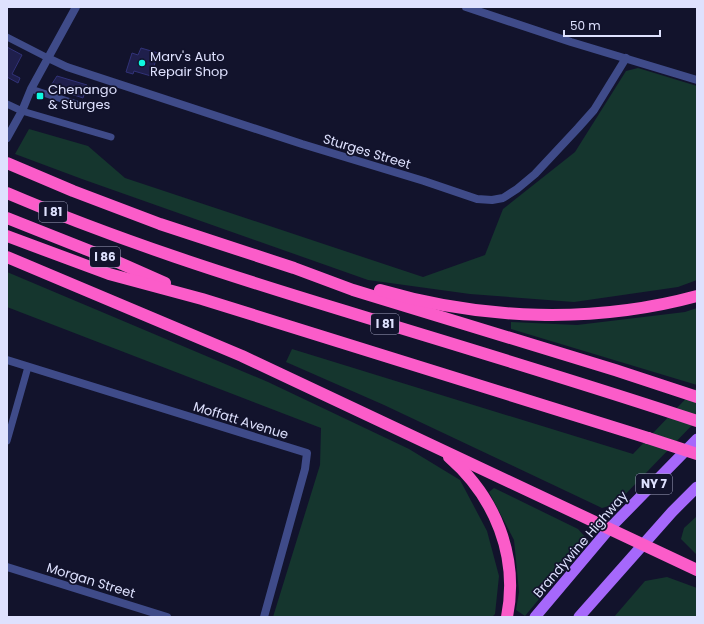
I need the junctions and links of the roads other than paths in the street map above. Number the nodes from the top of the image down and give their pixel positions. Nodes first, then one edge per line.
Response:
1 (76, 7) edge
2 (466, 7) edge
3 (7, 36) edge
4 (48, 58) junction
5 (626, 58) junction
6 (697, 80) edge
7 (31, 88) junction
8 (7, 104) edge
9 (80, 105) dead end
10 (22, 111) junction
11 (111, 137) dead end
12 (7, 138) edge
13 (7, 163) edge
14 (7, 192) edge
15 (7, 218) edge
16 (7, 236) edge
17 (7, 257) edge
18 (294, 268) junction
19 (697, 296) edge
20 (202, 299) junction
21 (7, 360) edge
22 (28, 367) junction
23 (694, 396) edge
24 (697, 421) edge
25 (697, 439) edge
26 (7, 441) edge
27 (433, 446) junction
28 (697, 454) edge
29 (697, 487) edge
30 (610, 528) junction
31 (644, 545) junction
32 (7, 566) edge
33 (697, 570) edge
34 (168, 617) edge
35 (264, 617) edge
36 (507, 617) edge
37 (535, 617) edge
38 (579, 617) edge

1 - 4 street
2 - 5 street
3 - 4 lane
4 - 5 street, Sturges Street
4 - 7 street
5 - 6 street
7 - 9 lane
7 - 10 street
8 - 10 lane
10 - 11 lane
10 - 12 street
13 - 18 highway
14 - 24 highway, I 81
15 - 20 highway, I 86
16 - 20 highway, I 81
17 - 27 highway
18 - 19 highway
18 - 23 highway
20 - 28 highway, I 81, bridge
21 - 22 street, Moffatt Avenue
22 - 26 lane
22 - 35 street, Moffatt Avenue
25 - 30 main road, Brandywine Highway / NY 7
27 - 30 highway
27 - 36 highway
29 - 31 main road, NY 7
30 - 31 highway
30 - 37 main road, Brandywine Highway / NY 7
31 - 33 highway
31 - 38 main road, NY 7
32 - 34 street, Morgan Street

